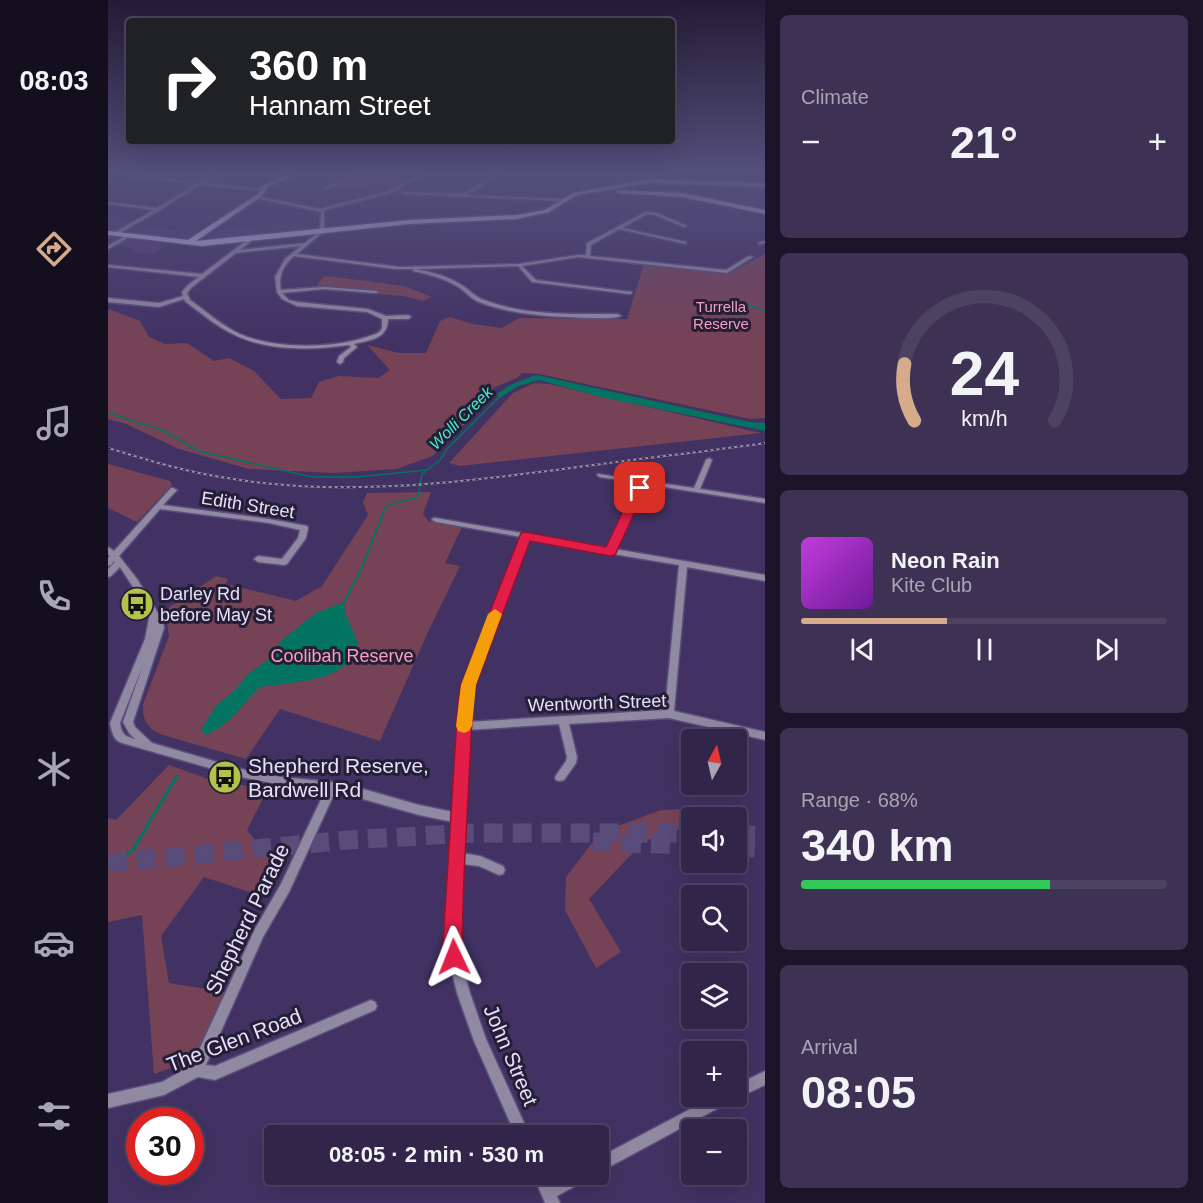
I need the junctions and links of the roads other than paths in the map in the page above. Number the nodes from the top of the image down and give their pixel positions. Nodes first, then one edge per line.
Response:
1 (211, 228) edge
2 (350, 228) edge
3 (619, 228) joint
4 (322, 231) junction
5 (112, 233) edge
6 (129, 236) junction
7 (253, 238) junction
8 (189, 243) junction
9 (684, 243) dead end
10 (307, 244) junction
11 (108, 248) edge
12 (235, 252) junction
13 (293, 255) junction
14 (588, 256) junction
15 (751, 257) dead end
16 (519, 265) junction
17 (108, 266) edge
18 (447, 267) junction
19 (396, 268) junction
20 (431, 274) junction
21 (203, 276) junction
22 (279, 292) junction
23 (376, 292) dead end
24 (630, 293) dead end
25 (185, 297) junction
26 (108, 300) edge
27 (618, 316) dead end
28 (408, 317) dead end
29 (385, 318) junction
30 (350, 343) junction
31 (340, 362) dead end
32 (709, 460) dead end
33 (600, 475) dead end
34 (643, 482) junction
35 (174, 490) dead end
36 (696, 491) junction
37 (765, 501) edge
38 (158, 507) junction
39 (436, 519) dead end
40 (525, 536) junction
41 (610, 552) junction
42 (114, 556) edge
43 (258, 559) dead end
44 (108, 563) edge
45 (683, 564) junction
46 (108, 574) edge
47 (765, 578) edge
48 (153, 614) junction
49 (669, 714) junction
50 (563, 720) junction
51 (128, 722) junction
52 (112, 724) edge
53 (464, 726) junction
54 (765, 736) edge
55 (148, 746) junction
56 (560, 777) dead end
57 (332, 786) junction
58 (458, 818) junction
59 (457, 858) junction
60 (499, 870) dead end
61 (455, 876) joint
62 (371, 1006) dead end
63 (197, 1070) junction
64 (765, 1078) edge
65 (747, 1087) edge
66 (108, 1101) edge
67 (709, 1107) edge
68 (518, 1125) edge
69 (609, 1160) edge
70 (568, 1185) edge
71 (551, 1198) edge

1 - 8 main road
2 - 4 main road
3 - 9 street
3 - 14 street
4 - 7 main road
4 - 10 street
5 - 6 main road
6 - 8 main road
6 - 11 street
7 - 8 main road
7 - 12 street
10 - 12 street
10 - 13 street
12 - 21 street
13 - 19 street
13 - 22 street
14 - 15 street
14 - 16 street
16 - 18 street
16 - 24 street
17 - 21 street
18 - 19 street
18 - 20 street
19 - 20 street
20 - 27 street
21 - 25 street
22 - 23 street
22 - 29 street
25 - 26 street
25 - 30 street
28 - 29 street
29 - 30 street
30 - 31 street
32 - 36 street
33 - 34 street
34 - 36 street
34 - 41 street
35 - 38 street
36 - 37 street
38 - 42 street
38 - 43 street, Edith Street
39 - 40 street
40 - 41 street
40 - 53 street, John Street
41 - 45 street
42 - 44 street
42 - 46 street
42 - 48 street
45 - 47 street
45 - 49 street
48 - 51 street
48 - 52 street
49 - 50 street, Wentworth Street
49 - 54 street, Wentworth Street
50 - 53 street, Wentworth Street
50 - 56 street
51 - 52 street
51 - 55 street
52 - 55 street
53 - 58 street, John Street
55 - 57 street
57 - 58 street
57 - 63 street, Shepherd Parade
58 - 59 street, John Street
59 - 60 street
59 - 61 street, John Street
61 - 68 street, John Street
62 - 63 street, The Glen Road
63 - 66 street, The Glen Road
64 - 65 street
67 - 69 street
70 - 71 street

